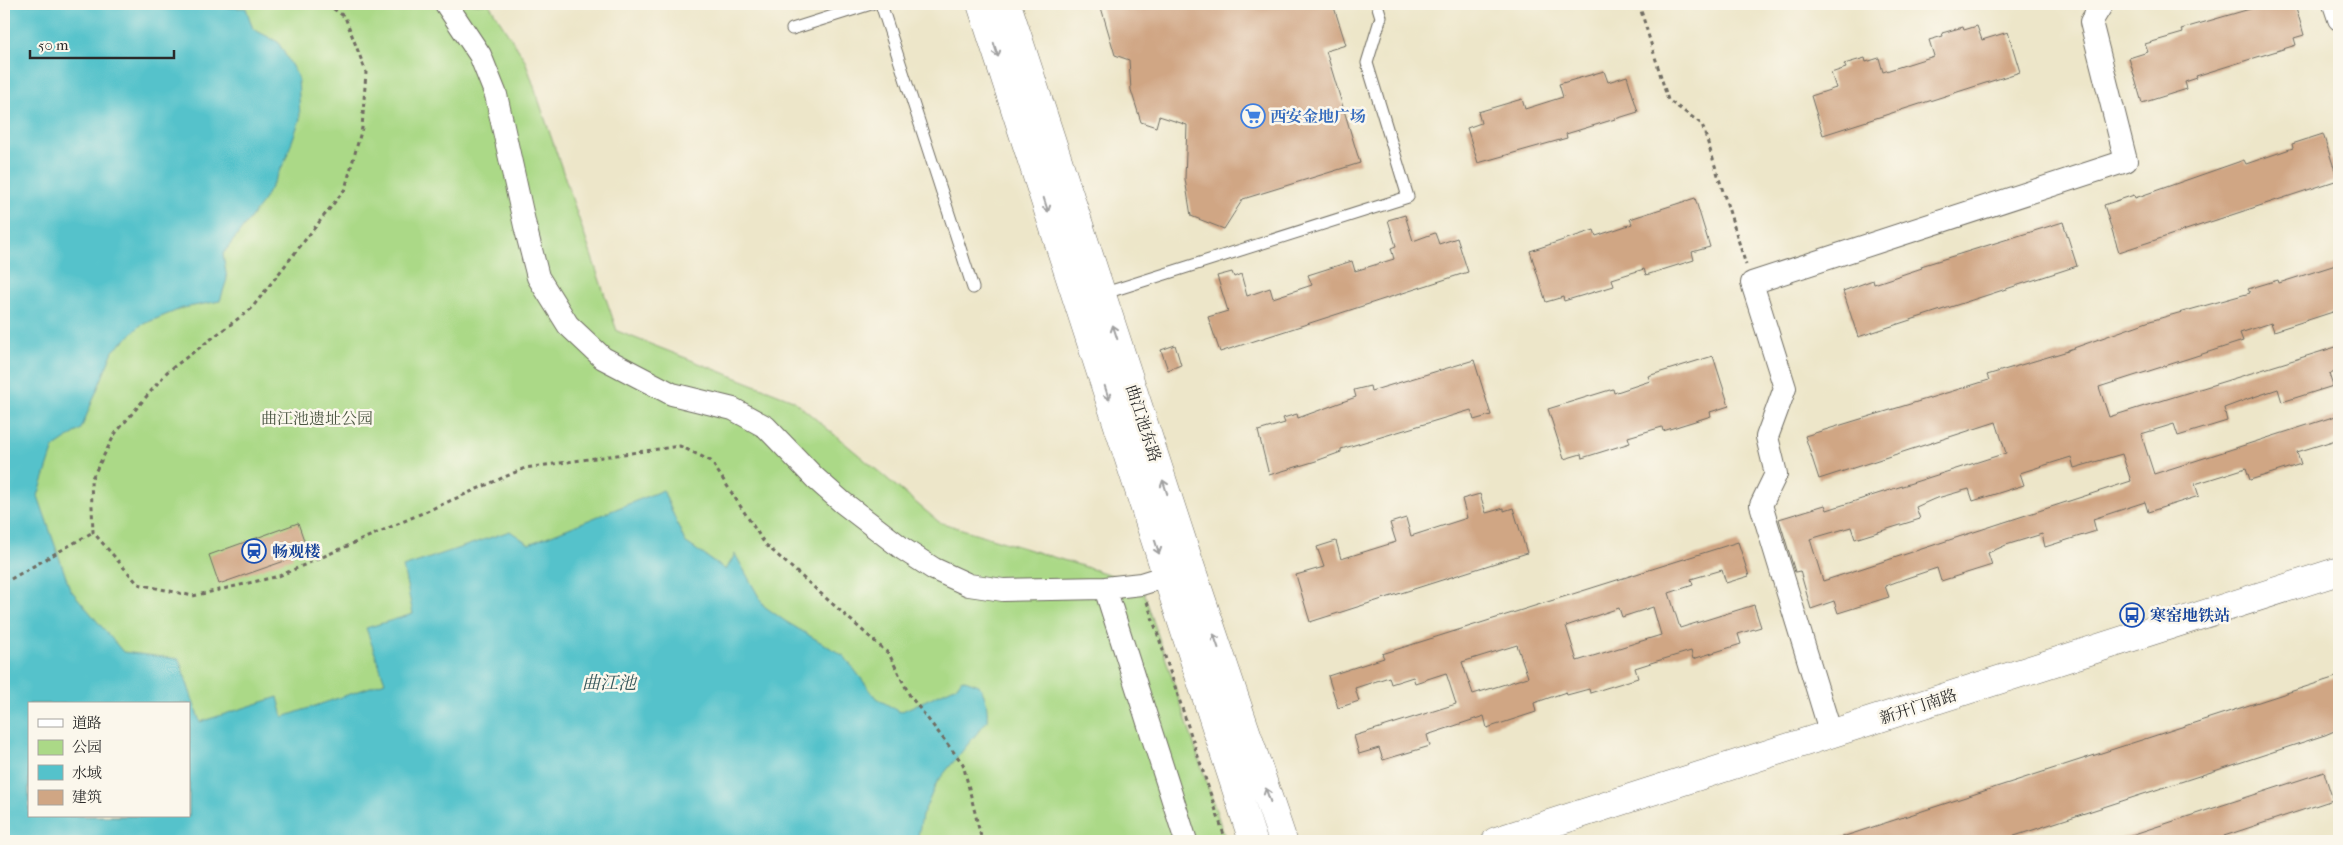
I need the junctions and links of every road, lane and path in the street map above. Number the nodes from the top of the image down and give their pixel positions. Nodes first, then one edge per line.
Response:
1 (327, 4) edge
2 (446, 4) edge
3 (870, 4) edge
4 (881, 4) edge
5 (981, 4) edge
6 (1008, 4) edge
7 (1377, 4) edge
8 (1639, 4) edge
9 (2102, 4) edge
10 (2334, 4) edge
11 (2339, 19) edge
12 (792, 29) dead end
13 (1752, 283) junction
14 (973, 288) dead end
15 (1102, 294) junction
16 (93, 532) junction
17 (2339, 571) edge
18 (1179, 572) junction
19 (4, 583) edge
20 (1141, 584) junction
21 (1105, 588) junction
22 (1831, 734) junction
23 (982, 841) edge
24 (1186, 841) edge
25 (1226, 841) edge
26 (1252, 841) edge
27 (1283, 841) edge
28 (1496, 841) edge

1 - 16 path
2 - 21 street
3 - 12 lane
4 - 14 lane
5 -> 18 main road, 曲江池东路
6 - 15 main road, 曲江池东路
7 - 15 lane
8 - 13 path
9 - 13 street
10 - 11 street
13 - 22 street
18 -> 15 main road, 曲江池东路
16 - 19 path
16 - 23 path
17 - 22 main road, 新开门南路
18 - 20 street
18 - 26 main road, 曲江池东路
27 -> 18 main road, 曲江池东路
20 - 21 street
20 - 25 path
21 - 24 street
22 - 28 main road, 新开门南路

